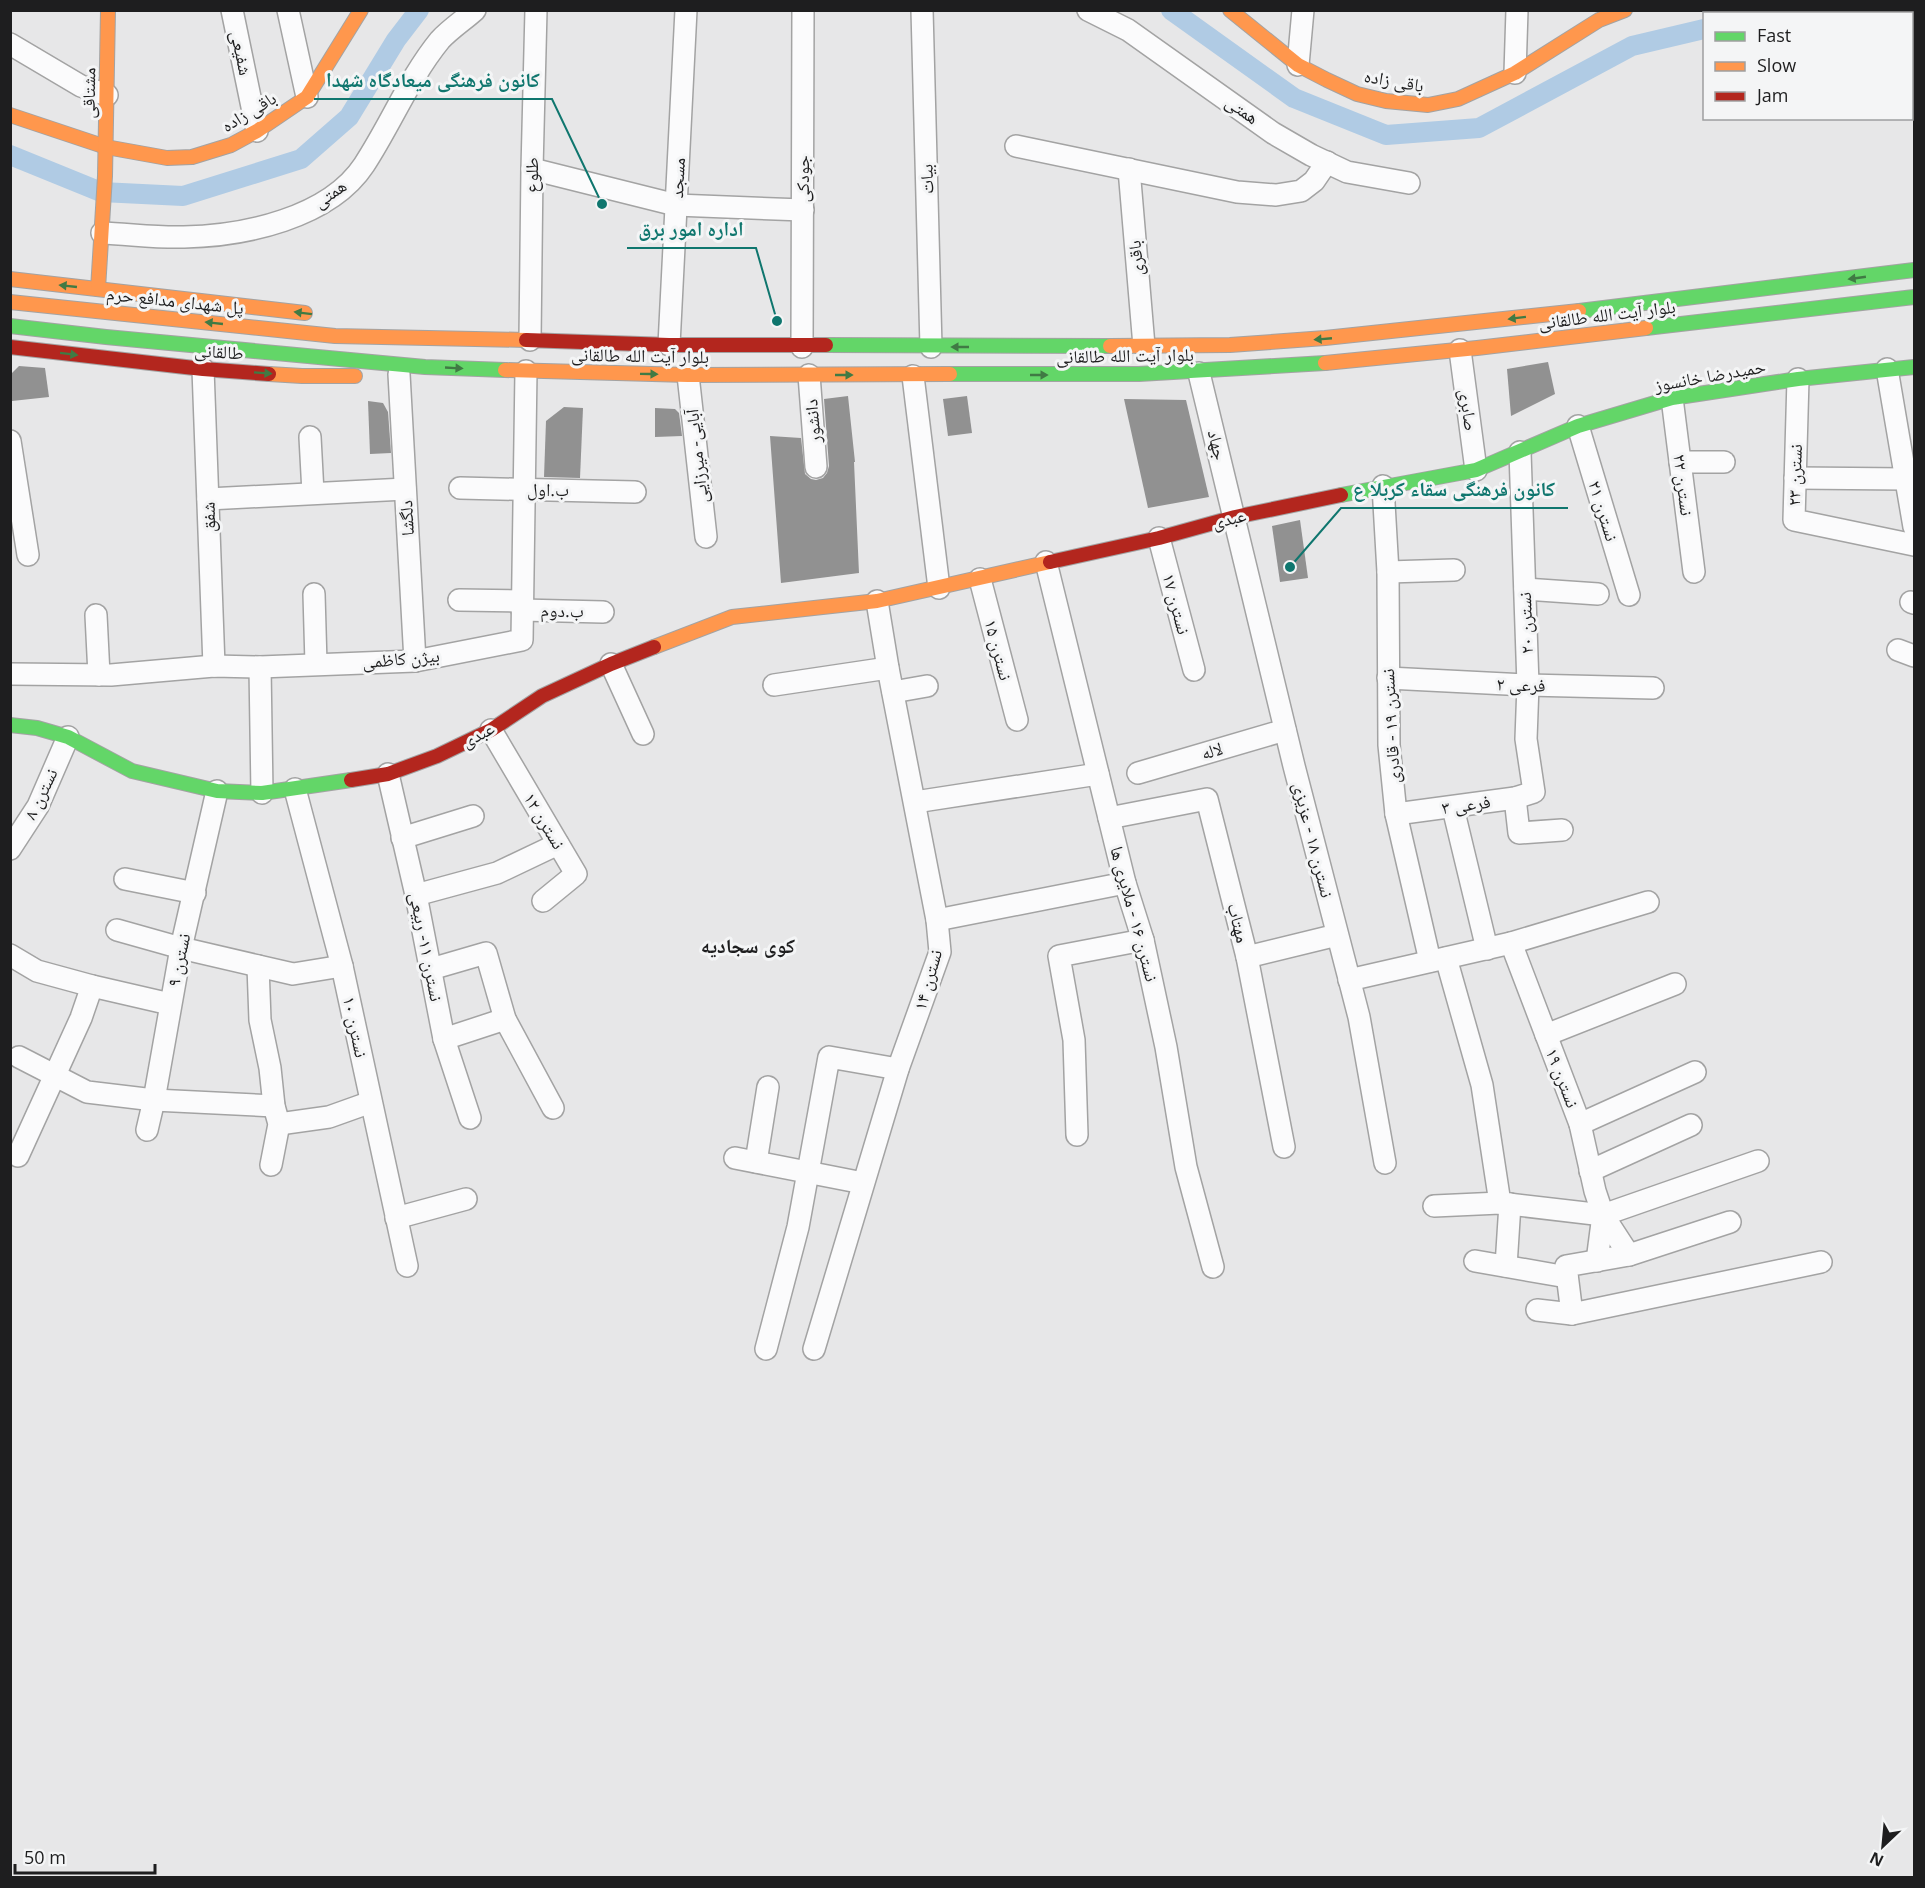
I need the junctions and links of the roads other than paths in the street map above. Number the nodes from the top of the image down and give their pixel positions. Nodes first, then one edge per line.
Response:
1 (108, 10) edge
2 (232, 10) edge
3 (288, 10) edge
4 (361, 10) edge
5 (475, 10) edge
6 (536, 10) edge
7 (686, 10) edge
8 (803, 10) edge
9 (922, 10) edge
10 (1088, 10) edge
11 (1230, 10) edge
12 (1303, 10) edge
13 (1517, 10) edge
14 (1625, 10) edge
15 (10, 44) edge
16 (1298, 64) junction
17 (1515, 73) junction
18 (107, 95) junction
19 (307, 97) junction
20 (10, 115) edge
21 (257, 131) junction
22 (1016, 146) dead end
23 (106, 147) junction
24 (1327, 162) junction
25 (532, 169) junction
26 (1129, 169) junction
27 (1408, 183) dead end
28 (676, 205) junction
29 (803, 210) junction
30 (102, 225) junction
31 (1914, 270) edge
32 (10, 279) edge
33 (98, 289) junction
34 (1914, 297) edge
35 (10, 302) edge
36 (320, 315) dead end
37 (364, 323) dead end
38 (10, 326) edge
39 (335, 336) joint
40 (422, 338) junction
41 (530, 340) junction
42 (669, 345) junction
43 (931, 346) junction
44 (1144, 346) junction
45 (10, 347) edge
46 (802, 347) junction
47 (1460, 350) junction
48 (1914, 366) edge
49 (425, 367) junction
50 (203, 369) junction
51 (1887, 369) junction
52 (526, 371) junction
53 (1199, 373) junction
54 (399, 374) junction
55 (688, 375) junction
56 (809, 375) junction
57 (914, 376) junction
58 (1798, 379) junction
59 (1672, 398) junction
60 (1578, 426) junction
61 (310, 437) dead end
62 (10, 441) edge
63 (1520, 452) junction
64 (1680, 462) junction
65 (1724, 462) dead end
66 (816, 467) dead end
67 (1476, 470) junction
68 (1795, 478) junction
69 (1906, 479) junction
70 (1383, 486) junction
71 (460, 488) dead end
72 (405, 489) junction
73 (524, 489) junction
74 (635, 492) dead end
75 (313, 494) junction
76 (208, 498) junction
77 (1234, 518) junction
78 (1914, 527) edge
79 (706, 537) dead end
80 (1159, 538) junction
81 (1914, 545) edge
82 (28, 555) dead end
83 (1046, 562) junction
84 (1454, 570) dead end
85 (1694, 572) dead end
86 (1388, 573) junction
87 (980, 579) junction
88 (939, 588) junction
89 (1525, 589) junction
90 (314, 594) dead end
91 (1598, 594) dead end
92 (1629, 595) dead end
93 (459, 600) dead end
94 (877, 601) junction
95 (522, 605) junction
96 (603, 612) dead end
97 (96, 615) dead end
98 (415, 662) junction
99 (316, 664) junction
100 (610, 664) junction
101 (214, 666) junction
102 (260, 667) junction
103 (888, 668) junction
104 (1194, 670) dead end
105 (10, 674) edge
106 (99, 675) junction
107 (1388, 678) junction
108 (774, 685) dead end
109 (1528, 685) junction
110 (927, 686) dead end
111 (1653, 688) dead end
112 (893, 692) junction
113 (1017, 720) dead end
114 (10, 725) edge
115 (491, 730) junction
116 (1285, 730) junction
117 (643, 734) dead end
118 (68, 737) junction
119 (1138, 772) dead end
120 (388, 774) junction
121 (1098, 774) junction
122 (295, 789) junction
123 (217, 791) junction
124 (262, 793) junction
125 (1524, 795) junction
126 (915, 802) junction
127 (1453, 808) junction
128 (1396, 814) junction
129 (473, 816) dead end
130 (1109, 818) junction
131 (1562, 830) dead end
132 (402, 838) junction
133 (558, 844) junction
134 (10, 849) edge
135 (125, 879) dead end
136 (1125, 883) junction
137 (195, 893) junction
138 (416, 896) junction
139 (543, 902) dead end
140 (1648, 902) dead end
141 (937, 921) junction
142 (117, 930) dead end
143 (1337, 935) junction
144 (1143, 940) junction
145 (1512, 943) junction
146 (182, 948) junction
147 (1487, 949) junction
148 (10, 955) edge
149 (1247, 957) junction
150 (1438, 960) junction
151 (258, 966) junction
152 (342, 966) junction
153 (431, 969) junction
154 (1349, 980) junction
155 (1675, 984) dead end
156 (92, 986) junction
157 (170, 1004) junction
158 (505, 1019) junction
159 (1546, 1035) junction
160 (444, 1039) junction
161 (19, 1057) dead end
162 (898, 1069) junction
163 (1695, 1072) dead end
164 (56, 1076) junction
165 (768, 1087) dead end
166 (154, 1100) junction
167 (371, 1102) junction
168 (553, 1108) dead end
169 (277, 1115) junction
170 (470, 1118) dead end
171 (1580, 1124) junction
172 (1691, 1125) dead end
173 (147, 1130) dead end
174 (1077, 1135) dead end
175 (1284, 1147) dead end
176 (18, 1156) dead end
177 (735, 1158) dead end
178 (1758, 1161) dead end
179 (756, 1162) junction
180 (1385, 1163) dead end
181 (271, 1165) dead end
182 (1590, 1171) junction
183 (808, 1172) junction
184 (863, 1183) junction
185 (466, 1199) dead end
186 (1505, 1203) junction
187 (1434, 1206) dead end
188 (1603, 1215) junction
189 (396, 1218) junction
190 (1730, 1222) dead end
191 (1629, 1254) junction
192 (1597, 1260) junction
193 (1475, 1261) dead end
194 (1821, 1262) dead end
195 (406, 1266) dead end
196 (1506, 1266) junction
197 (1213, 1267) dead end
198 (1567, 1277) junction
199 (1537, 1310) dead end
200 (1572, 1314) junction
201 (766, 1349) dead end
202 (814, 1349) dead end

1 - 18 main road, مشتاقی
2 - 21 street, شفیعی
3 - 19 street
4 - 19 main road, باقی زاده
5 - 30 street, همتی
6 - 25 street, طلوع
7 - 28 street, مسجد
8 - 29 street, جودکی
9 - 43 street, بیات
10 - 24 street, همتی
11 - 16 main road, باقی زاده
12 - 16 street
13 - 17 street
14 - 17 main road, باقی زاده
15 - 18 street
16 - 17 main road, باقی زاده
18 - 23 main road, مشتاقی
19 - 21 main road, باقی زاده
20 - 23 main road, باقی زاده
21 - 23 main road, باقی زاده
22 - 26 street
23 - 30 main road, مشتاقی
24 - 26 street
24 - 27 street, همتی
25 - 28 street
25 - 41 street, طلوع
26 - 44 street, باقری
28 - 29 street
28 - 42 street, مسجد
29 - 46 street, جودکی
30 - 33 main road, مشتاقی
31 -> 44 main road, بلوار آیت الله طالقانی
33 -> 32 main road
36 -> 33 main road
34 - 47 main road, بلوار آیت الله طالقانی
39 -> 35 main road, پل شهدای مدافع حرم
37 - 40 main road
38 - 49 main road, بلوار آیت الله طالقانی
39 - 40 main road, بلوار آیت الله طالقانی
40 - 41 main road, بلوار آیت الله طالقانی
41 - 42 main road, بلوار آیت الله طالقانی
42 - 46 main road, بلوار آیت الله طالقانی
44 -> 43 main road, بلوار آیت الله طالقانی
43 - 46 main road, بلوار آیت الله طالقانی
45 -> 50 main road, طالقانی
47 - 53 main road, بلوار آیت الله طالقانی
47 - 67 street, صابری
48 - 51 main road, حمیدرضا خانسوز
49 -> 52 main road, بلوار آیت الله طالقانی
49 - 54 main road, طالقانی
50 -> 54 main road, طالقانی
50 - 76 street, شفق
51 - 58 main road, حمیدرضا خانسوز
51 - 69 street
52 -> 55 main road, بلوار آیت الله طالقانی
52 - 73 street, بیژن کاظمی
57 -> 53 main road, بلوار آیت الله طالقانی
53 - 77 street, جهاد
54 - 72 street, دلگشا
55 - 56 main road, بلوار آیت الله طالقانی
55 - 79 street, آبایی- میرزایی
56 -> 57 main road, بلوار آیت الله طالقانی
56 - 66 street, دانشور
57 - 88 street
58 - 59 main road, حمیدرضا خانسوز
58 - 68 street, نسترن ۲۳
59 - 60 main road, حمیدرضا خانسوز
59 - 64 street, نسترن ۲۲
60 - 63 main road, حمیدرضا خانسوز
60 - 92 street, نسترن ۲۱
61 - 75 street
62 - 82 street
63 - 67 main road, عبدی
63 - 89 street, نسترن ۲۰
64 - 65 street
64 - 85 street, نسترن ۲۲
67 - 70 main road, عبدی
68 - 69 street
68 - 81 street, نسترن ۲۳
69 - 78 street
70 - 77 main road, عبدی
70 - 86 street, نسترن ۱۹ - قادری
71 - 73 street, ب.اول
72 - 75 street
72 - 98 street, دلگشا
73 - 74 street, ب.اول
73 - 95 street, بیژن کاظمی
75 - 76 street
76 - 101 street, شفق
77 - 80 main road, عبدی
77 - 116 street, نسترن ۱۸ - عزیزی
80 - 83 main road, عبدی
80 - 104 street, نسترن ۱۷
83 - 87 main road, عبدی
83 - 121 street, نسترن ۱۶ - ملایری ها
84 - 86 street
86 - 107 street, نسترن ۱۹ - قادری
87 - 88 main road, عبدی
87 - 113 street, نسترن ۱۵
88 - 94 main road, عبدی
89 - 91 street
89 - 109 street, نسترن ۲۰
90 - 99 street
93 - 95 street, ب.دوم
94 - 100 main road, عبدی
94 - 103 street, نسترن ۱۴
95 - 96 street, ب.دوم
95 - 98 street, بیژن کاظمی
97 - 106 street
98 - 99 street, بیژن کاظمی
99 - 102 street, بیژن کاظمی
100 - 115 main road, عبدی
100 - 117 street
101 - 102 street, بیژن کاظمی
101 - 106 street, بیژن کاظمی
102 - 124 street
103 - 108 street
103 - 112 street, نسترن ۱۴
105 - 106 street, بیژن کاظمی
107 - 109 street, فرعی ۲
107 - 128 street, نسترن ۱۹ - قادری
109 - 111 street, فرعی ۲
109 - 125 street, نسترن ۲۰
110 - 112 street
112 - 126 street, نسترن ۱۴
114 - 118 main road, عبدی
115 - 120 main road, عبدی
115 - 133 street, نسترن ۱۲
116 - 119 street, لاله
116 - 143 street, نسترن ۱۸ - عزیزی
118 - 123 main road, عبدی
118 - 134 street, نسترن ۸
120 - 122 main road, عبدی
120 - 132 street, نسترن ۱۱- ربیعی
121 - 126 street
121 - 130 street, نسترن ۱۶ - ملایری ها
122 - 124 main road, عبدی
122 - 152 street, نسترن ۱۰
123 - 124 main road, عبدی
123 - 137 street, نسترن ۹
125 - 127 street, فرعی ۳
125 - 131 street, نسترن ۲۰
126 - 141 street, نسترن ۱۴
127 - 128 street, فرعی ۳
127 - 147 street
128 - 150 street, نسترن ۱۹ - قادری
129 - 132 street
130 - 136 street, نسترن ۱۶ - ملایری ها
130 - 149 street, مهتاب
132 - 138 street, نسترن ۱۱- ربیعی
133 - 138 street
133 - 139 street, نسترن ۱۲
135 - 137 street
136 - 141 street
136 - 144 street, نسترن ۱۶ - ملایری ها
137 - 146 street, نسترن ۹
138 - 153 street, نسترن ۱۱- ربیعی
140 - 145 street
141 - 162 street, نسترن ۱۴
142 - 146 street
143 - 149 street
143 - 154 street, نسترن ۱۸ - عزیزی
144 - 174 street
144 - 197 street, نسترن ۱۶ - ملایری ها
145 - 147 street
145 - 159 street, نسترن ۱۹
146 - 151 street
146 - 157 street, نسترن ۹
147 - 150 street
148 - 156 street
149 - 175 street, مهتاب
150 - 154 street
150 - 186 street, نسترن ۱۹ - قادری
151 - 152 street
151 - 169 street
152 - 167 street, نسترن ۱۰
153 - 158 street
153 - 160 street, نسترن ۱۱- ربیعی
154 - 180 street, نسترن ۱۸ - عزیزی
155 - 159 street
156 - 157 street
156 - 164 street
157 - 166 street, نسترن ۹
158 - 160 street
158 - 168 street
159 - 171 street, نسترن ۱۹
160 - 170 street, نسترن ۱۱- ربیعی
161 - 164 street
162 - 183 street
162 - 184 street, نسترن ۱۴
163 - 171 street
164 - 166 street
164 - 176 street
165 - 179 street
166 - 169 street
166 - 173 street, نسترن ۹
167 - 169 street
167 - 189 street, نسترن ۱۰
169 - 181 street
171 - 182 street, نسترن ۱۹
172 - 182 street
177 - 179 street
178 - 188 street
179 - 183 street
182 - 188 street, نسترن ۱۹
183 - 184 street
183 - 201 street
184 - 202 street, نسترن ۱۴
185 - 189 street
186 - 187 street
186 - 188 street
186 - 196 street, نسترن ۱۹ - قادری
188 - 191 street, نسترن ۱۹
188 - 192 street, نسترن ۱۹
189 - 195 street, نسترن ۱۰
190 - 191 street
191 - 192 street
192 - 198 street
193 - 196 street
194 - 200 street
196 - 198 street
198 - 200 street
199 - 200 street

